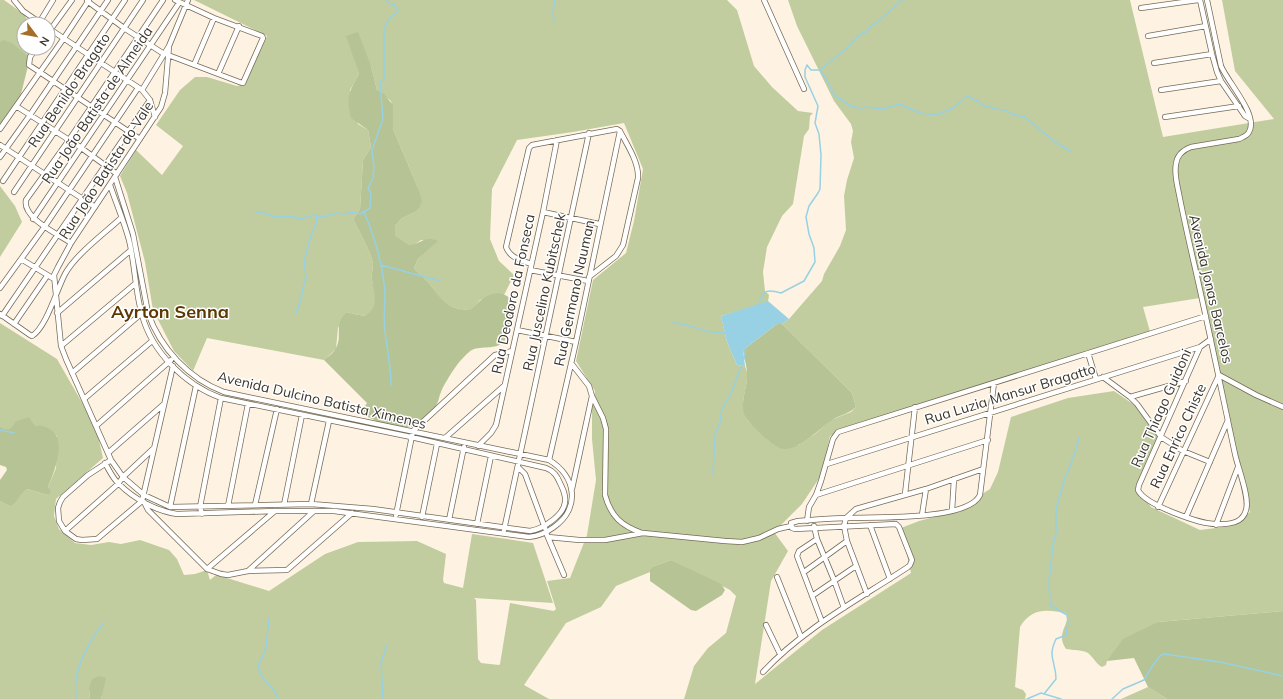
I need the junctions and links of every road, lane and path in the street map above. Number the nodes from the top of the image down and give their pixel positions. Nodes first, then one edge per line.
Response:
1 (14, 0) edge
2 (54, 0) edge
3 (72, 0) edge
4 (108, 0) edge
5 (125, 0) edge
6 (143, 0) edge
7 (163, 0) edge
8 (188, 0) edge
9 (764, 0) edge
10 (1199, 0) edge
11 (1207, 0) edge
12 (87, 1) edge
13 (177, 1) edge
14 (186, 6) junction
15 (1141, 8) dead end
16 (100, 11) junction
17 (30, 16) edge
18 (45, 16) edge
19 (214, 18) junction
20 (112, 20) junction
21 (56, 21) edge
22 (239, 26) junction
23 (1206, 26) junction
24 (124, 28) junction
25 (56, 34) edge
26 (1148, 36) dead end
27 (138, 37) junction
28 (64, 38) junction
29 (150, 45) junction
30 (76, 46) junction
31 (166, 54) junction
32 (1212, 54) junction
33 (88, 55) junction
34 (31, 56) edge
35 (100, 63) junction
36 (1154, 63) dead end
37 (194, 65) junction
38 (40, 72) junction
39 (114, 72) junction
40 (218, 74) junction
41 (53, 80) junction
42 (126, 80) junction
43 (1221, 81) junction
44 (66, 89) junction
45 (140, 89) junction
46 (804, 89) dead end
47 (1161, 90) dead end
48 (78, 97) junction
49 (150, 100) junction
50 (16, 106) junction
51 (91, 106) junction
52 (1238, 106) junction
53 (103, 113) junction
54 (30, 115) junction
55 (155, 117) junction
56 (1165, 117) dead end
57 (1250, 118) junction
58 (116, 122) junction
59 (42, 123) junction
60 (0, 129) edge
61 (55, 131) junction
62 (129, 131) junction
63 (620, 131) junction
64 (589, 133) junction
65 (140, 139) junction
66 (69, 140) junction
67 (557, 140) junction
68 (0, 145) edge
69 (80, 147) junction
70 (6, 149) junction
71 (93, 156) junction
72 (0, 157) edge
73 (18, 158) junction
74 (106, 165) junction
75 (32, 166) junction
76 (45, 174) junction
77 (116, 175) junction
78 (3, 181) dead end
79 (58, 182) junction
80 (110, 185) junction
81 (70, 190) junction
82 (14, 192) dead end
83 (82, 199) junction
84 (95, 208) junction
85 (543, 212) junction
86 (121, 218) junction
87 (571, 218) junction
88 (33, 219) junction
89 (599, 224) junction
90 (45, 226) junction
91 (58, 234) junction
92 (71, 243) junction
93 (131, 250) junction
94 (21, 260) junction
95 (531, 264) junction
96 (35, 268) junction
97 (530, 270) junction
98 (47, 276) junction
99 (559, 276) junction
100 (54, 279) junction
101 (589, 279) junction
102 (136, 283) junction
103 (0, 288) edge
104 (56, 294) junction
105 (57, 313) junction
106 (142, 313) junction
107 (1, 315) edge
108 (1206, 316) junction
109 (14, 324) junction
110 (517, 330) junction
111 (546, 336) junction
112 (1211, 339) junction
113 (152, 340) junction
114 (576, 342) junction
115 (61, 346) junction
116 (1200, 347) junction
117 (512, 351) junction
118 (1088, 353) junction
119 (175, 357) junction
120 (169, 362) junction
121 (571, 364) junction
122 (173, 366) junction
123 (72, 373) junction
124 (1219, 375) junction
125 (1103, 377) junction
126 (1096, 379) junction
127 (1186, 381) junction
128 (994, 383) junction
129 (504, 385) junction
130 (196, 386) junction
131 (592, 396) junction
132 (1130, 397) junction
133 (221, 398) junction
134 (84, 399) junction
135 (164, 404) junction
136 (248, 404) junction
137 (915, 407) junction
138 (1283, 407) edge
139 (277, 409) junction
140 (991, 411) junction
141 (302, 415) junction
142 (1228, 420) junction
143 (329, 421) junction
144 (96, 426) junction
145 (413, 432) junction
146 (912, 436) junction
147 (1161, 437) junction
148 (412, 438) junction
149 (445, 438) junction
150 (988, 440) junction
151 (465, 443) junction
152 (437, 444) junction
153 (478, 446) junction
154 (154, 448) junction
155 (463, 449) junction
156 (1183, 451) junction
157 (108, 453) junction
158 (520, 455) junction
159 (491, 456) junction
160 (111, 460) junction
161 (549, 460) junction
162 (1210, 462) junction
163 (105, 463) junction
164 (518, 464) junction
165 (827, 464) junction
166 (908, 465) junction
167 (1238, 467) junction
168 (983, 470) junction
169 (123, 477) junction
170 (954, 478) junction
171 (118, 484) junction
172 (926, 488) junction
173 (572, 489) junction
174 (905, 494) junction
175 (144, 495) junction
176 (816, 495) junction
177 (143, 502) junction
178 (311, 504) junction
179 (255, 505) junction
180 (277, 505) junction
181 (284, 505) junction
182 (170, 506) junction
183 (228, 506) junction
184 (335, 506) junction
185 (200, 507) junction
186 (1158, 507) junction
187 (275, 511) junction
188 (314, 511) junction
189 (334, 511) junction
190 (952, 511) junction
191 (352, 513) junction
192 (397, 513) junction
193 (202, 514) junction
194 (922, 515) junction
195 (422, 517) junction
196 (1186, 517) junction
197 (396, 519) junction
198 (449, 520) junction
199 (813, 520) junction
200 (807, 521) junction
201 (844, 522) junction
202 (477, 524) junction
203 (1216, 524) junction
204 (870, 525) junction
205 (544, 526) junction
206 (791, 526) junction
207 (504, 527) junction
208 (814, 527) junction
209 (65, 531) junction
210 (643, 533) junction
211 (503, 534) junction
212 (547, 535) junction
213 (817, 539) junction
214 (847, 541) junction
215 (824, 556) junction
216 (856, 566) junction
217 (208, 569) junction
218 (248, 571) junction
219 (804, 572) junction
220 (564, 575) dead end
221 (778, 577) dead end
222 (890, 579) junction
223 (834, 580) junction
224 (867, 594) junction
225 (812, 596) junction
226 (844, 608) junction
227 (822, 622) junction
228 (766, 625) dead end
229 (801, 637) junction
230 (780, 654) junction
231 (763, 672) dead end

1 - 17 street
2 - 18 street
3 - 21 street
4 - 16 street
5 - 20 street
6 - 24 street, Rua Benildo Bragato
7 - 27 street
8 - 14 street
9 - 46 street
10 - 15 street
10 - 23 street
11 - 57 street
12 - 16 street
12 - 28 street
13 - 14 street
13 - 29 street, Rua João Batista de Almeida
14 - 19 street
14 - 31 street
16 - 20 street
16 - 30 street
19 - 22 street
19 - 37 street
20 - 24 street
20 - 33 street
22 - 40 street
22 - 40 street
23 - 26 street
23 - 32 street
24 - 27 street
24 - 35 street, Rua Benildo Bragato
25 - 28 street
27 - 29 street
27 - 39 street
28 - 30 street
28 - 38 street
29 - 31 street
29 - 42 street, Rua João Batista de Almeida
30 - 33 street
30 - 41 street
31 - 37 street
31 - 45 street
31 - 55 street, Rua João Batista do Vale
32 - 36 street
32 - 43 street
33 - 35 street
33 - 44 street
34 - 38 street
35 - 39 street
35 - 48 street, Rua Benildo Bragato
37 - 40 street
38 - 41 street
38 - 50 street
39 - 42 street
39 - 51 street
41 - 44 street
41 - 54 street
42 - 45 street
42 - 53 street, Rua João Batista de Almeida
43 - 47 street
43 - 52 street
44 - 48 street
44 - 59 street
45 - 49 street
45 - 58 street
48 - 51 street
48 - 61 street, Rua Benildo Bragato
49 - 55 street
49 - 62 street
50 - 54 street
50 - 60 street
51 - 53 street
51 - 66 street
52 - 56 street
52 - 57 street
53 - 58 street
53 - 69 street, Rua João Batista de Almeida
54 - 59 street
54 - 70 street
55 - 65 street, Rua João Batista do Vale
57 - 108 street, Avenida Jonas Barcelos
58 - 62 street
58 - 71 street
59 - 61 street
59 - 73 street
61 - 66 street
61 - 75 street, Rua Benildo Bragato
62 - 65 street
62 - 74 street
63 - 64 street
63 - 89 street, Rua Germano Nauman
63 - 101 street
64 - 67 street
64 - 87 street, Rua Juscelino Kubitschek
65 - 77 street, Rua João Batista do Vale
66 - 69 street
66 - 76 street
67 - 85 street, Rua Deodoro da Fonseca
67 - 95 street
68 - 70 street
69 - 71 street
69 - 79 street, Rua João Batista de Almeida
70 - 72 street
70 - 73 street
71 - 74 street
71 - 81 street
73 - 75 street
73 - 78 street
74 - 77 street
74 - 83 street
75 - 76 street
75 - 82 street, Rua Benildo Bragato
76 - 79 street
76 - 88 street
77 - 80 street, Rua João Batista do Vale
77 - 119 street, Avenida Dulcino Batista Ximenes
79 - 81 street
79 - 88 street, Rua João Batista de Almeida
80 - 84 street, Rua João Batista do Vale
80 - 86 street, Avenida Dulcino Batista Ximenes
81 - 83 street
81 - 90 street
83 - 84 street
83 - 91 street
84 - 92 street, Rua João Batista do Vale
85 - 87 street
85 - 95 street, Rua Deodoro da Fonseca
86 - 93 street, Avenida Dulcino Batista Ximenes
86 - 104 street
87 - 89 street
87 - 99 street, Rua Juscelino Kubitschek
88 - 90 street
89 - 101 street, Rua Germano Nauman
90 - 91 street
90 - 94 street
91 - 92 street
91 - 96 street
92 - 100 street, Rua João Batista do Vale
93 - 102 street, Avenida Dulcino Batista Ximenes
93 - 105 street
94 - 96 street
94 - 103 street
95 - 97 street, Rua Deodoro da Fonseca
96 - 98 street
96 - 107 street
97 - 99 street
97 - 110 street, Rua Deodoro da Fonseca
98 - 100 street
98 - 109 street
99 - 101 street
99 - 111 street, Rua Juscelino Kubitschek
100 - 104 street
101 - 114 street, Rua Germano Nauman
102 - 106 street, Avenida Dulcino Batista Ximenes
102 - 115 street
104 - 105 street
104 - 109 street
105 - 115 street
106 - 113 street, Avenida Dulcino Batista Ximenes
106 - 123 street
107 - 109 street
108 - 112 street, Avenida Jonas Barcelos
108 - 118 street
110 - 111 street
110 - 117 street, Rua Deodoro da Fonseca
111 - 114 street
111 - 158 street, Rua Juscelino Kubitschek
112 - 116 street, Rua Thiago Guidoni
112 - 124 street, Avenida Jonas Barcelos
113 - 120 street, Avenida Dulcino Batista Ximenes
113 - 134 street
114 - 121 street, Rua Germano Nauman
115 - 123 street
116 - 125 street, Rua Luzia Mansur Bragatto
116 - 127 street, Rua Thiago Guidoni
117 - 129 street, Rua Deodoro da Fonseca
117 - 145 street
118 - 126 street
118 - 128 street
119 - 120 street
119 - 145 street, Avenida Dulcino Batista Ximenes
120 - 122 street, Avenida Dulcino Batista Ximenes
120 - 144 street
121 - 131 street
121 - 161 street, Rua Germano Nauman
122 - 130 street, Avenida Dulcino Batista Ximenes
122 - 135 street
123 - 134 street
124 - 138 street
124 - 142 street, Avenida Jonas Barcelos
124 - 156 street, Rua Enrico Chiste
125 - 126 street, Rua Luzia Mansur Bragatto
125 - 132 street
126 - 140 street, Rua Luzia Mansur Bragatto
127 - 132 street
127 - 147 street, Rua Thiago Guidoni
128 - 137 street
128 - 140 street
129 - 149 street
129 - 153 street, Rua Deodoro da Fonseca
130 - 133 street, Avenida Dulcino Batista Ximenes
130 - 182 street
131 - 173 street
131 - 210 street
132 - 147 street
133 - 136 street, Avenida Dulcino Batista Ximenes
133 - 185 street
134 - 144 street
135 - 154 street
135 - 157 street
136 - 139 street, Avenida Dulcino Batista Ximenes
136 - 183 street
137 - 146 street
137 - 165 street
139 - 141 street, Avenida Dulcino Batista Ximenes
139 - 179 street
140 - 146 street, Rua Luzia Mansur Bragatto
140 - 150 street
141 - 143 street, Avenida Dulcino Batista Ximenes
141 - 181 street
142 - 162 street
142 - 167 street, Avenida Jonas Barcelos
143 - 148 street, Avenida Dulcino Batista Ximenes
143 - 178 street
144 - 157 street
145 - 148 street
145 - 149 street, Avenida Dulcino Batista Ximenes
146 - 165 street, Rua Luzia Mansur Bragatto
146 - 166 street
147 - 156 street
147 - 186 street, Rua Thiago Guidoni
148 - 152 street, Avenida Dulcino Batista Ximenes
148 - 192 street
149 - 151 street, Avenida Dulcino Batista Ximenes
150 - 166 street
150 - 168 street
151 - 153 street, Avenida Dulcino Batista Ximenes
151 - 155 street
152 - 155 street, Avenida Dulcino Batista Ximenes
152 - 195 street
153 - 158 street, Avenida Dulcino Batista Ximenes
154 - 169 street
154 - 175 street
155 - 159 street, Avenida Dulcino Batista Ximenes
155 - 198 street
156 - 162 street
156 - 186 street, Rua Enrico Chiste
157 - 160 street
158 - 161 street, Avenida Dulcino Batista Ximenes
158 - 164 street, Rua Juscelino Kubitschek
159 - 164 street, Avenida Dulcino Batista Ximenes
159 - 202 street
160 - 163 street
160 - 169 street
161 - 173 street
162 - 196 street
163 - 171 street
163 - 209 street
164 - 205 street
164 - 205 street, Avenida Dulcino Batista Ximenes
164 - 207 street, Rua Juscelino Kubitschek
165 - 176 street
166 - 174 street
166 - 176 street
167 - 203 street
167 - 203 street, Avenida Jonas Barcelos
168 - 170 street
168 - 190 street
169 - 171 street
169 - 175 street
170 - 172 street
170 - 190 street
171 - 177 street
171 - 209 street
172 - 174 street
172 - 194 street
173 - 212 street
174 - 201 street
175 - 177 street
175 - 182 street
176 - 200 street
177 - 193 street
177 - 209 street
177 - 217 street
178 - 181 street
178 - 184 street
179 - 180 street
179 - 183 street
180 - 181 street
180 - 187 street
182 - 185 street
183 - 185 street
184 - 189 street
184 - 192 street
185 - 193 street
186 - 196 street
187 - 188 street
187 - 193 street
187 - 217 street
188 - 189 street
188 - 218 street
189 - 191 street
190 - 194 street
191 - 197 street
191 - 218 street
192 - 195 street
192 - 197 street
194 - 201 street
195 - 198 street
196 - 203 street
197 - 211 street
198 - 202 street
199 - 200 street
199 - 201 street
199 - 208 street
200 - 206 street
201 - 204 street
201 - 208 street
201 - 214 street
202 - 207 street
204 - 222 street
204 - 222 street
205 - 207 street
205 - 212 street
206 - 208 street
206 - 210 street
207 - 211 street, Rua Juscelino Kubitschek
208 - 213 street
210 - 212 street
211 - 212 street
212 - 220 street
213 - 215 street
213 - 219 street
214 - 215 street
214 - 216 street
215 - 219 street
215 - 223 street
216 - 223 street
216 - 224 street
217 - 218 street
219 - 225 street
221 - 229 street
222 - 224 street
223 - 225 street
223 - 226 street
224 - 226 street
225 - 227 street
226 - 227 street
227 - 229 street
228 - 230 street
229 - 230 street
230 - 231 street

